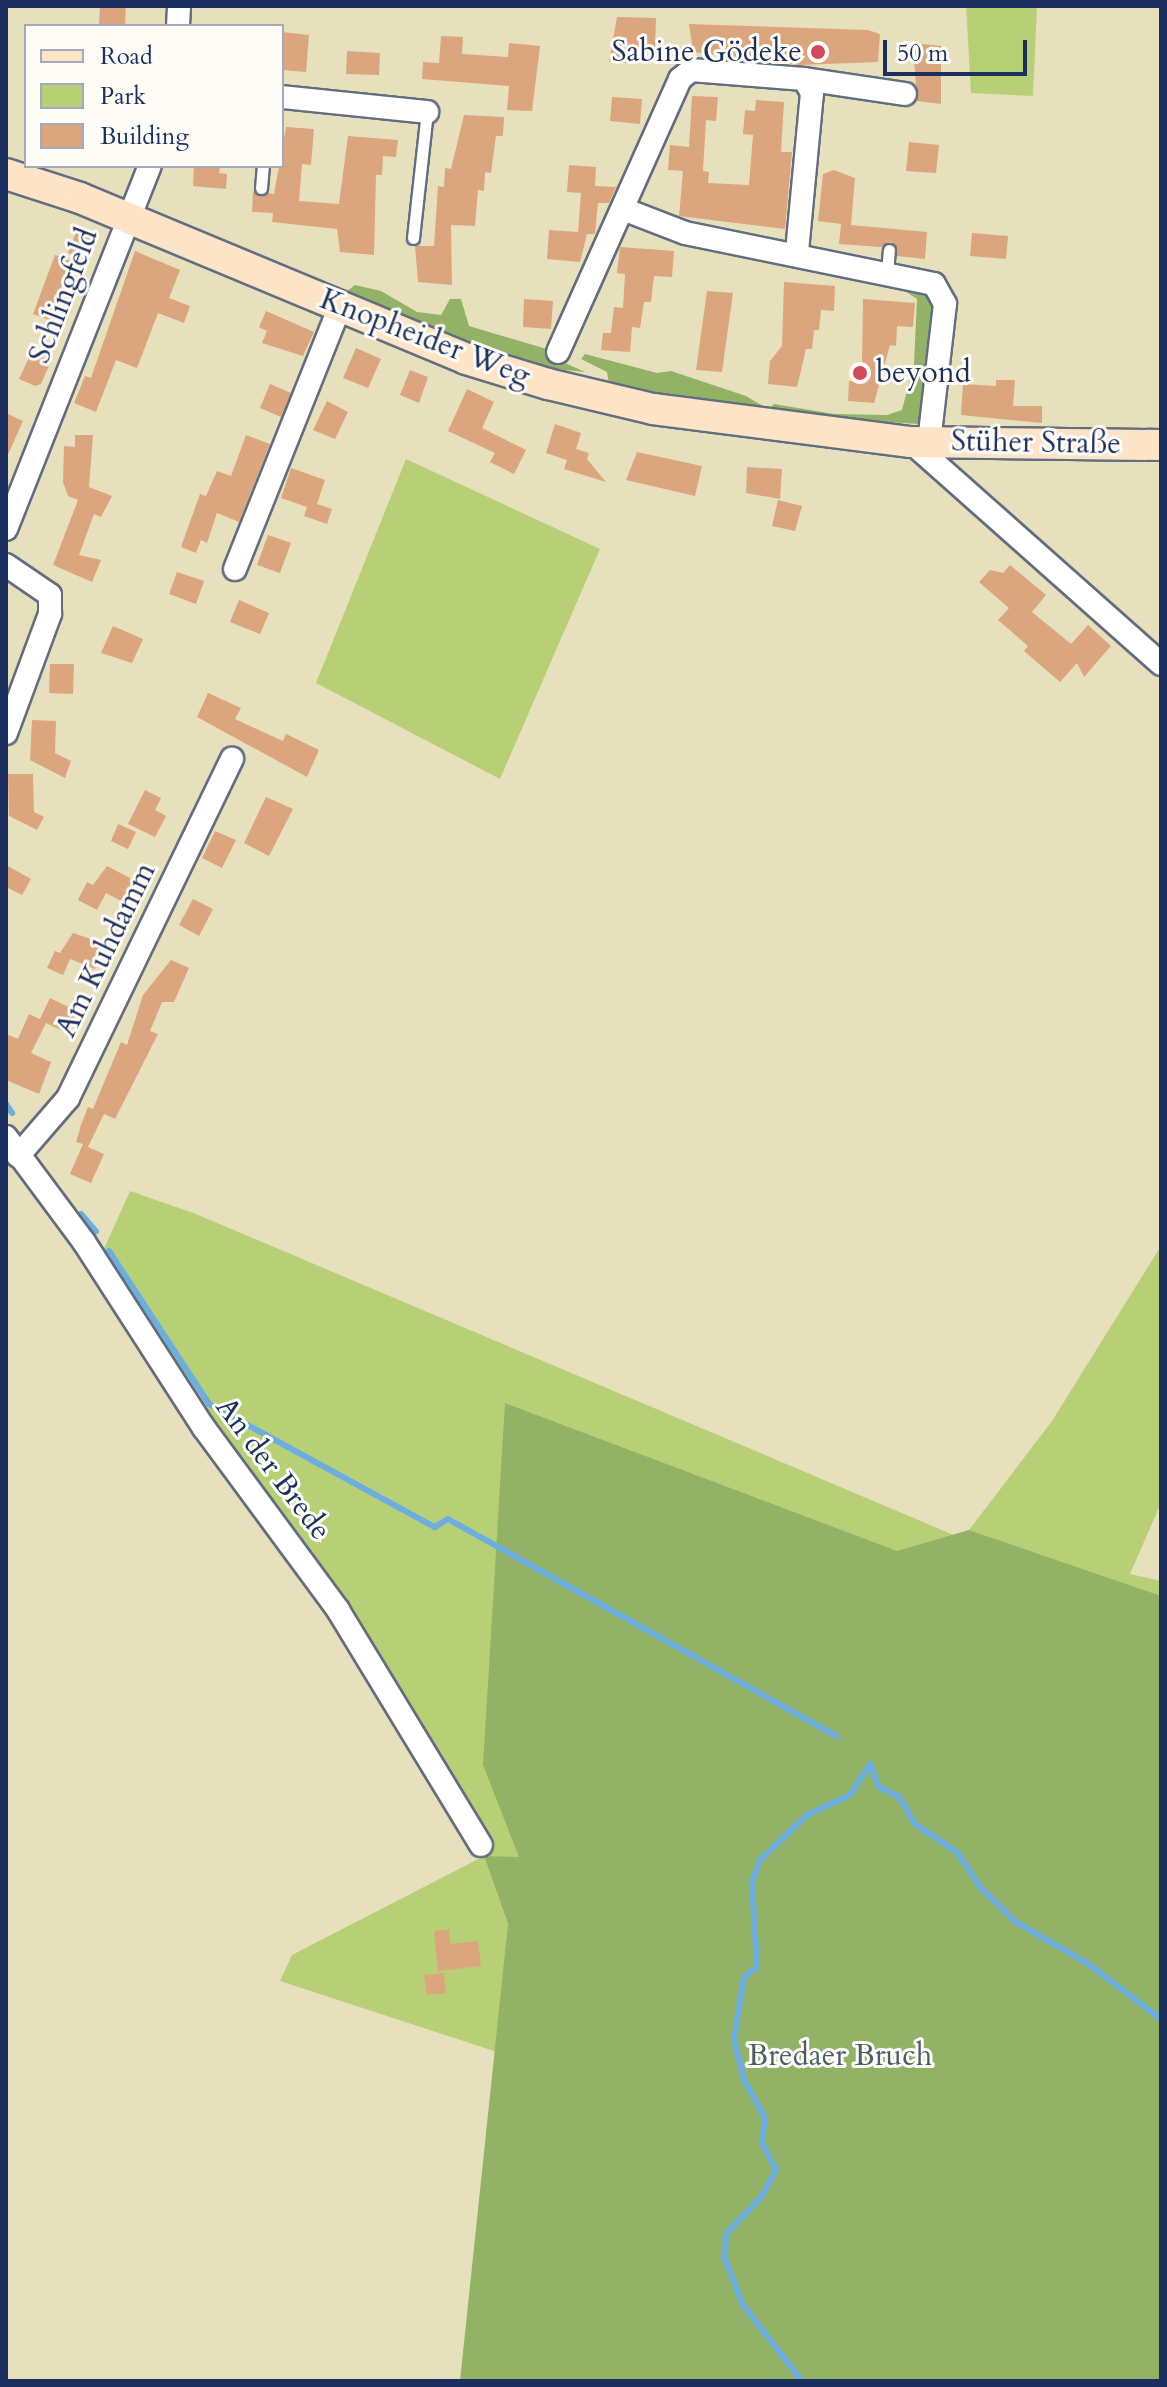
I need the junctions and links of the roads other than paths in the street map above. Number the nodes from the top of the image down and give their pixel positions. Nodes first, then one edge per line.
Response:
1 (804, 79) junction
2 (905, 94) dead end
3 (284, 97) edge
4 (427, 112) joint
5 (149, 168) edge
6 (263, 168) edge
7 (6, 174) edge
8 (261, 188) dead end
9 (623, 209) junction
10 (127, 218) junction
11 (413, 238) dead end
12 (797, 252) junction
13 (340, 307) junction
14 (558, 352) dead end
15 (920, 442) junction
16 (1161, 445) edge
17 (6, 529) edge
18 (6, 565) edge
19 (235, 569) dead end
20 (1161, 664) edge
21 (6, 733) edge
22 (232, 758) dead end
23 (12, 1146) edge
24 (481, 1845) dead end

1 - 2 street
1 - 9 street
1 - 12 street
3 - 4 street
4 - 11 lane
5 - 10 street, Schlingfeld
6 - 8 lane
7 - 10 main road, Knopheider Weg
9 - 12 street
9 - 14 street
10 - 13 main road, Knopheider Weg
10 - 17 street, Schlingfeld
12 - 15 street
13 - 15 main road, Knopheider Weg
13 - 19 street
15 - 16 main road, Stüher Straße
15 - 20 street
18 - 21 street
22 - 23 street, Am Kuhdamm
23 - 24 street, An der Brede

